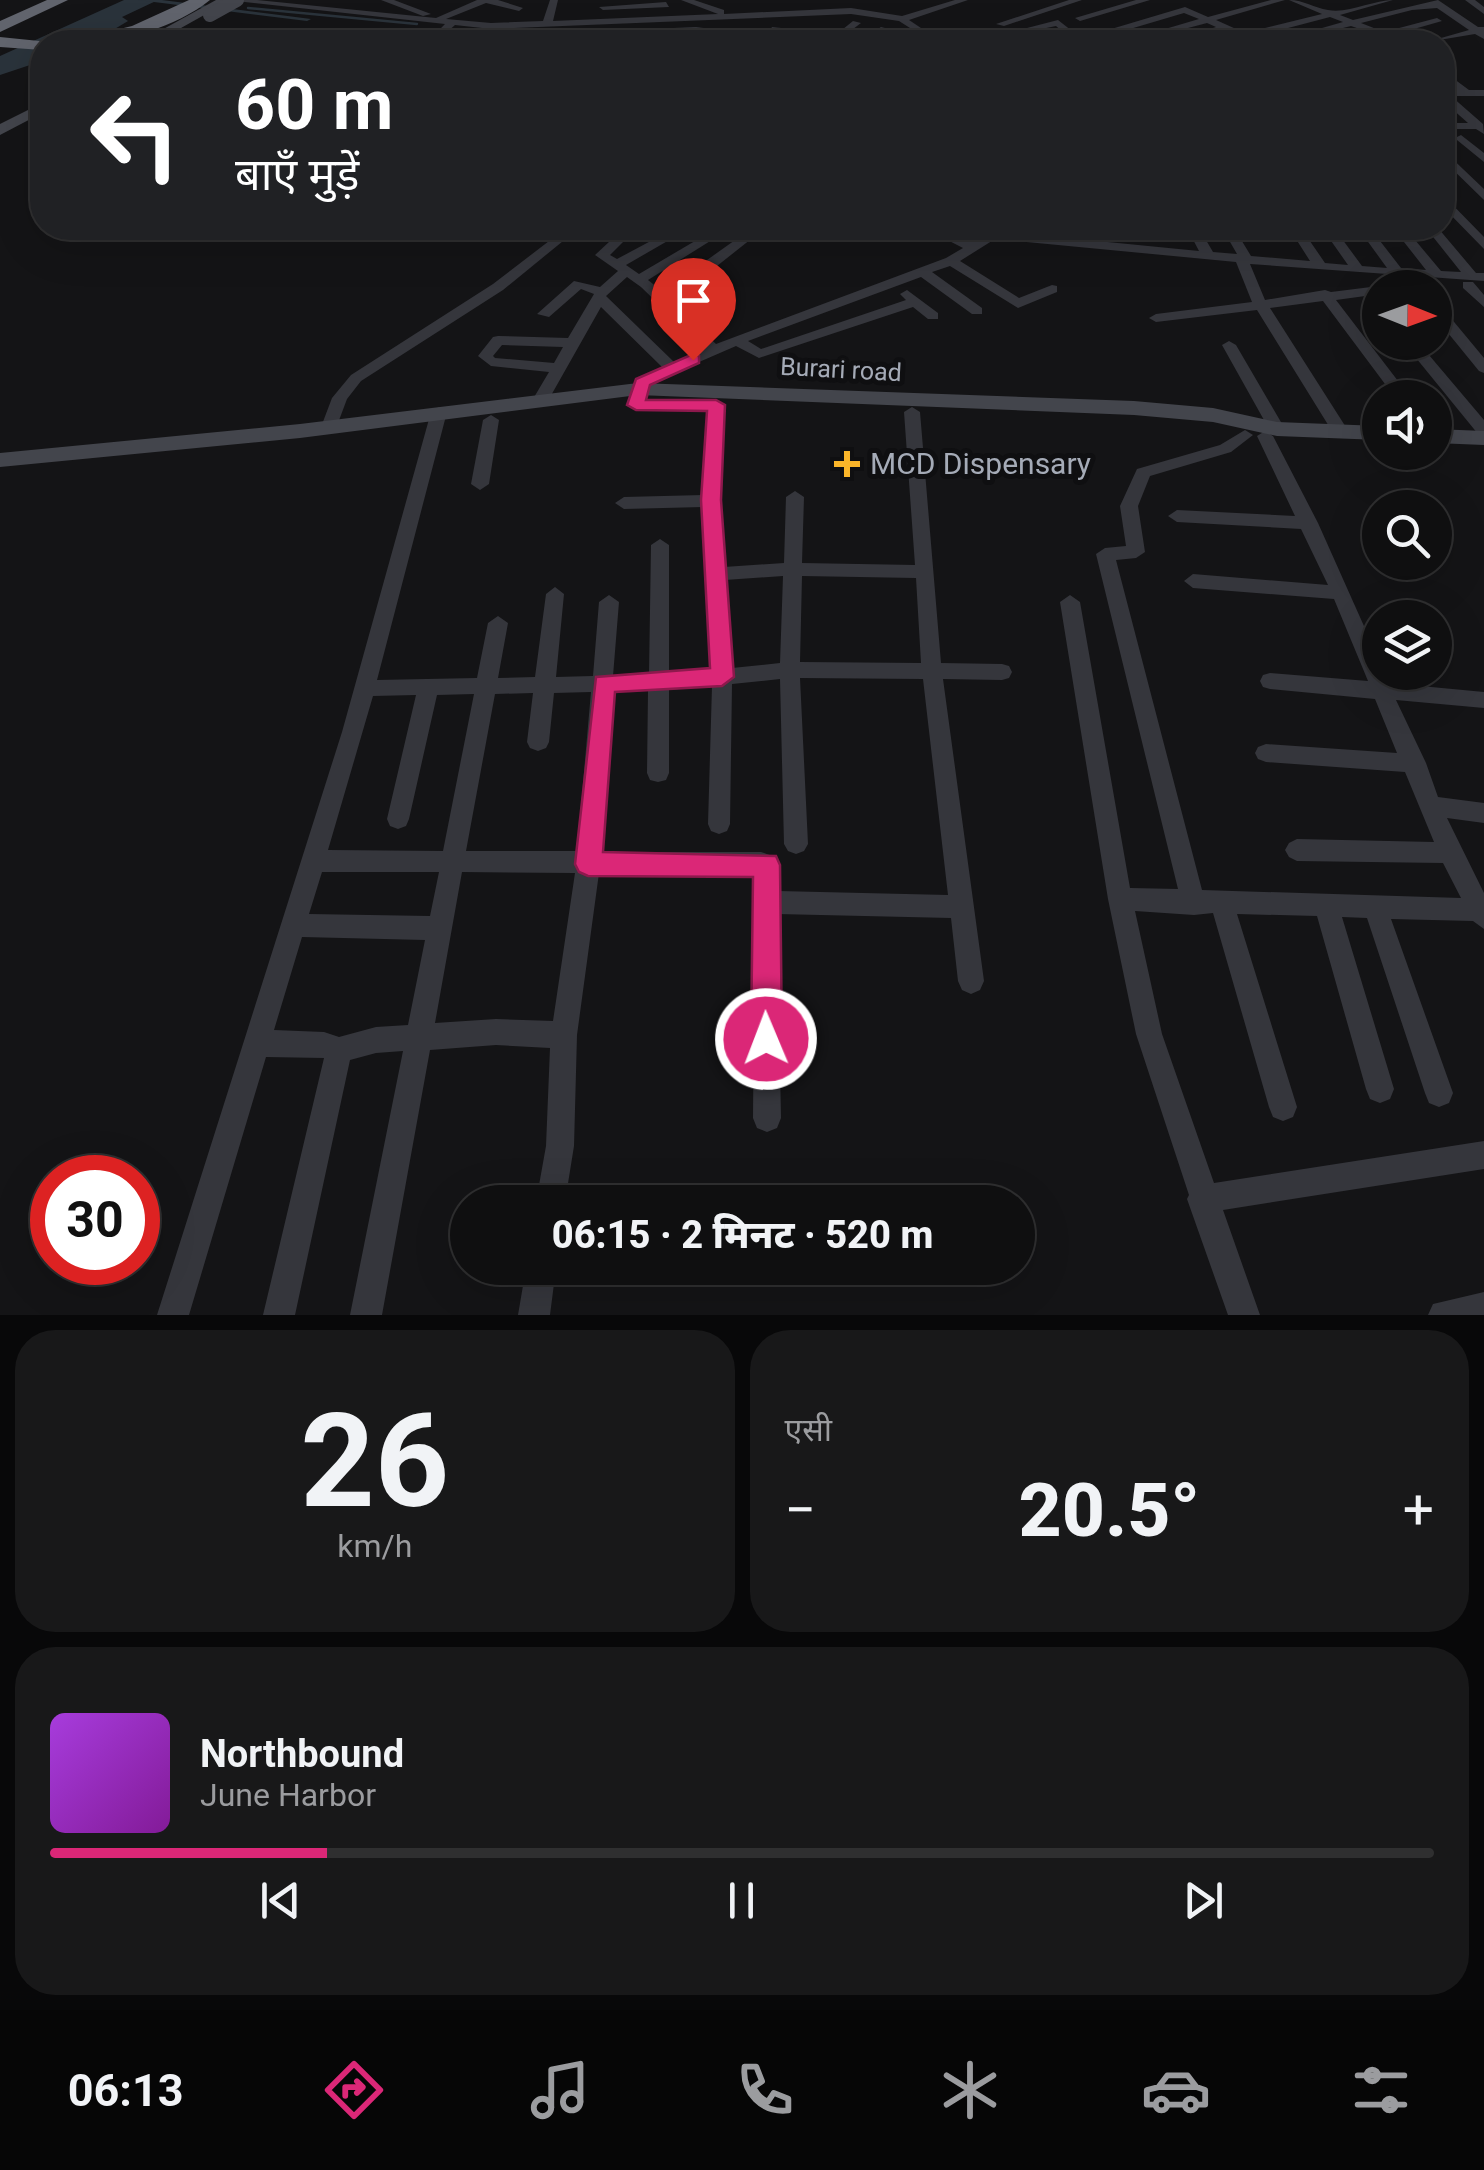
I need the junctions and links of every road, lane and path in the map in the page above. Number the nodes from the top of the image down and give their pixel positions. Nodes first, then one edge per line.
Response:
1 (29, 0) edge
2 (60, 0) edge
3 (385, 0) edge
4 (434, 0) edge
5 (458, 0) edge
6 (486, 0) edge
7 (534, 0) edge
8 (554, 0) edge
9 (685, 0) edge
10 (718, 0) edge
11 (756, 0) edge
12 (769, 0) edge
13 (808, 0) edge
14 (839, 0) edge
15 (964, 0) edge
16 (1078, 0) edge
17 (1146, 0) edge
18 (1174, 0) edge
19 (1281, 0) edge
20 (1293, 0) edge
21 (1334, 0) edge
22 (1389, 0) edge
23 (1468, 0) edge
24 (606, 3) edge
25 (874, 3) edge
26 (1435, 3) edge
27 (224, 4) edge
28 (700, 5) junction
29 (850, 5) edge
30 (1308, 6) junction
31 (1200, 7) dead end
32 (519, 8) dead end
33 (412, 9) junction
34 (1185, 10) junction
35 (813, 12) junction
36 (1484, 12) edge
37 (0, 13) edge
38 (424, 13) junction
39 (771, 14) junction
40 (1330, 14) junction
41 (722, 15) junction
42 (735, 16) junction
43 (1080, 18) dead end
44 (902, 19) junction
45 (1204, 19) junction
46 (1437, 21) dead end
47 (592, 22) junction
48 (856, 23) dead end
49 (1351, 23) junction
50 (525, 24) junction
51 (547, 24) junction
52 (1001, 24) dead end
53 (0, 27) edge
54 (447, 28) junction
55 (884, 28) dead end
56 (1223, 28) junction
57 (131, 30) edge
58 (171, 30) edge
59 (180, 30) edge
60 (679, 30) edge
61 (771, 30) edge
62 (846, 30) edge
63 (881, 30) edge
64 (919, 30) edge
65 (1025, 30) edge
66 (1066, 30) edge
67 (1114, 30) edge
68 (1170, 30) edge
69 (1216, 30) edge
70 (1228, 30) edge
71 (1266, 30) edge
72 (1324, 30) edge
73 (1369, 30) edge
74 (1402, 30) edge
75 (1480, 33) edge
76 (1455, 38) edge
77 (0, 42) edge
78 (1455, 42) edge
79 (30, 44) edge
80 (1455, 84) edge
81 (1483, 86) edge
82 (1455, 93) edge
83 (1466, 93) junction
84 (1455, 105) edge
85 (30, 106) edge
86 (1464, 113) junction
87 (1484, 113) edge
88 (30, 114) edge
89 (0, 122) edge
90 (1455, 127) edge
91 (1481, 128) edge
92 (0, 130) edge
93 (1460, 138) dead end
94 (1484, 160) edge
95 (1455, 164) edge
96 (1458, 167) junction
97 (1484, 168) edge
98 (1484, 196) edge
99 (1455, 213) edge
100 (557, 240) edge
101 (617, 240) edge
102 (668, 240) edge
103 (698, 240) edge
104 (743, 240) edge
105 (956, 240) edge
106 (985, 240) edge
107 (1082, 240) edge
108 (1170, 240) edge
109 (1200, 240) edge
110 (1234, 240) edge
111 (1303, 240) edge
112 (1337, 240) edge
113 (1373, 240) edge
114 (1410, 240) edge
115 (1442, 240) edge
116 (1484, 245) edge
117 (974, 248) junction
118 (1175, 250) junction
119 (1208, 255) junction
120 (1243, 259) junction
121 (952, 261) junction
122 (1320, 266) junction
123 (1358, 270) junction
124 (1362, 270) edge
125 (1395, 270) edge
126 (1433, 270) edge
127 (627, 272) junction
128 (923, 272) junction
129 (1452, 275) edge
130 (1477, 280) edge
131 (1452, 282) edge
132 (894, 283) junction
133 (1052, 289) dead end
134 (1362, 290) edge
135 (601, 294) junction
136 (656, 294) junction
137 (1325, 294) junction
138 (916, 301) junction
139 (1484, 303) edge
140 (1260, 304) junction
141 (977, 311) dead end
142 (544, 314) dead end
143 (934, 316) dead end
144 (1156, 318) dead end
145 (1452, 329) edge
146 (738, 341) junction
147 (573, 344) junction
148 (1228, 345) dead end
149 (714, 350) junction
150 (1425, 360) edge
151 (559, 368) junction
152 (1484, 368) edge
153 (672, 369) junction
154 (1389, 380) edge
155 (637, 397) junction
156 (541, 399) junction
157 (831, 403) junction
158 (716, 405) junction
159 (912, 412) junction
160 (437, 419) junction
161 (491, 420) junction
162 (329, 427) junction
163 (1484, 430) edge
164 (1341, 432) junction
165 (1262, 433) junction
166 (1362, 433) edge
167 (1452, 437) edge
168 (1484, 438) edge
169 (1362, 441) edge
170 (1452, 445) edge
171 (1484, 446) edge
172 (0, 460) edge
173 (0, 478) edge
174 (480, 484) dead end
175 (794, 496) dead end
176 (711, 500) junction
177 (624, 503) dead end
178 (1177, 516) dead end
179 (1308, 523) junction
180 (660, 546) dead end
181 (793, 569) junction
182 (926, 572) junction
183 (718, 574) junction
184 (1192, 582) dead end
185 (1340, 593) junction
186 (556, 594) dead end
187 (609, 602) dead end
188 (1070, 602) dead end
189 (498, 622) dead end
190 (1362, 642) edge
191 (790, 670) junction
192 (932, 671) junction
193 (1002, 672) dead end
194 (722, 677) junction
195 (1270, 680) dead end
196 (662, 683) junction
197 (604, 684) junction
198 (546, 685) junction
199 (486, 686) junction
200 (428, 687) junction
201 (1362, 687) edge
202 (365, 688) junction
203 (1383, 690) edge
204 (1392, 690) edge
205 (1484, 700) edge
206 (538, 742) dead end
207 (1266, 753) dead end
208 (1415, 763) junction
209 (658, 773) dead end
210 (1432, 806) junction
211 (1484, 813) edge
212 (398, 819) dead end
213 (719, 824) dead end
214 (796, 844) dead end
215 (1298, 850) dead end
216 (1450, 852) junction
217 (314, 861) junction
218 (450, 864) junction
219 (588, 864) junction
220 (1476, 883) edge
221 (1120, 899) junction
222 (765, 902) junction
223 (1194, 904) junction
224 (1222, 904) junction
225 (1326, 906) junction
226 (962, 907) junction
227 (1375, 907) junction
228 (1483, 914) edge
229 (294, 926) junction
230 (438, 928) junction
231 (971, 981) dead end
232 (564, 1035) junction
233 (419, 1038) junction
234 (257, 1043) junction
235 (339, 1050) junction
236 (1380, 1089) dead end
237 (1439, 1093) dead end
238 (1283, 1106) dead end
239 (768, 1118) dead end
240 (1484, 1155) edge
241 (554, 1185) edge
242 (1202, 1199) junction
243 (539, 1285) edge
244 (1484, 1308) edge
245 (173, 1315) edge
246 (279, 1315) edge
247 (366, 1315) edge
248 (534, 1315) edge
249 (1244, 1315) edge
250 (1444, 1315) edge

1 - 37 highway
2 - 53 highway
3 - 33 street
4 - 33 street
5 - 38 street
6 - 32 street
6 - 54 street
7 - 50 street
8 - 51 street
9 - 28 street
10 - 28 street
11 - 41 street
12 - 42 street
13 - 39 street
14 - 35 street
15 - 44 street
16 - 52 street
17 - 43 street
18 - 34 street
19 - 45 street
20 - 30 street
21 - 30 street
22 - 40 street
23 - 36 street
24 - 28 street
24 - 47 street
25 - 29 street
26 - 49 street
26 - 75 street
27 - 54 street
27 - 57 highway
27 - 58 main road
27 - 59 main road
28 - 41 street
29 - 35 street
29 - 44 street
30 - 40 street
30 - 56 street
31 - 34 street
33 - 38 street
34 - 45 street
34 - 67 street
35 - 39 street
38 - 54 street
39 - 42 street
40 - 49 street
40 - 71 street
41 - 42 street
41 - 47 street
44 - 64 street
45 - 56 street
45 - 68 street
46 - 74 street
47 - 51 street
48 - 62 street
49 - 72 street
49 - 73 street
50 - 51 street
50 - 54 street
55 - 63 street
56 - 69 street
56 - 70 street
60 - 61 street
65 - 66 street
75 - 76 street
75 - 78 street
77 - 79 highway
80 - 83 street
81 - 83 street
82 - 83 street
84 - 86 street
85 - 89 main road
86 - 87 street
86 - 91 street
88 - 92 main road
90 - 91 street
93 - 94 street
95 - 96 street
96 - 97 street
96 - 98 street
99 - 116 street
100 - 162 street
101 - 127 street
102 - 127 street
103 - 127 street
104 - 136 street
105 - 117 street
106 - 117 street
107 - 118 street
108 - 118 street
109 - 119 street
110 - 120 street
111 - 122 street
112 - 123 street
113 - 125 street
114 - 126 street
115 - 130 street
117 - 121 street
118 - 119 street
119 - 120 street
120 - 122 street
120 - 140 street
121 - 128 street
121 - 133 street
122 - 123 street
123 - 124 street
127 - 135 street
127 - 136 street
128 - 132 street
128 - 141 street
129 - 130 street
130 - 131 street
130 - 139 street
132 - 138 street
132 - 146 street
134 - 137 street
135 - 142 street
135 - 147 street
135 - 153 street
136 - 149 street
137 - 140 street
137 - 154 street
138 - 143 street
138 - 146 street
140 - 144 street
140 - 164 street
145 - 152 street
146 - 149 street
147 - 151 street
147 - 151 street
148 - 165 street
149 - 153 street
150 - 163 street
151 - 156 street
153 - 155 street
155 - 156 main road, Burari road
155 - 157 main road, Burari road
155 - 158 main road, Burari road
155 - 161 main road, Burari road
156 - 160 main road, Burari road
157 - 158 main road, Burari road
157 - 159 main road, Burari road
157 - 165 main road, Burari road
158 - 176 street
159 - 165 main road, Burari road
159 - 182 street
160 - 161 main road, Burari road
160 - 162 main road, Burari road
160 - 173 main road, Burari road
160 - 202 street
161 - 174 street
162 - 172 main road, Burari road
164 - 165 main road, Burari road
164 - 166 main road, Burari road
165 - 169 main road, Burari road
165 - 179 street
165 - 223 street
167 - 168 main road
170 - 171 main road
175 - 181 street
176 - 177 street
176 - 183 street
178 - 179 street
179 - 185 street
180 - 196 street
181 - 182 street
181 - 183 street
181 - 191 street
182 - 192 street
183 - 194 street
184 - 185 street
185 - 190 street
186 - 198 street
187 - 197 street
188 - 221 street
189 - 199 street
191 - 192 street
191 - 194 street
191 - 214 street
192 - 193 street
192 - 226 street
194 - 196 street
194 - 213 street
195 - 201 street
196 - 197 street
196 - 209 street
197 - 198 street
197 - 219 street
198 - 199 street
198 - 206 street
199 - 200 street
199 - 218 street
200 - 202 street
200 - 212 street
202 - 217 street
203 - 208 street
204 - 205 street
207 - 208 street
208 - 210 street
210 - 211 street
210 - 216 street
215 - 216 street
216 - 220 street
217 - 218 street
217 - 229 street
218 - 219 street
218 - 230 street
219 - 222 street
219 - 232 street
220 - 228 street
221 - 223 street
221 - 242 street
222 - 226 street
222 - 239 street
223 - 224 street
224 - 225 street
224 - 238 street
225 - 227 street
225 - 236 street
226 - 231 street
227 - 228 street
227 - 237 street
229 - 230 street
229 - 234 street
230 - 233 street
232 - 233 street
232 - 241 street
233 - 235 street
233 - 247 street
234 - 235 street
234 - 245 street
235 - 246 street
240 - 242 street
242 - 249 street
243 - 248 street
244 - 250 street

